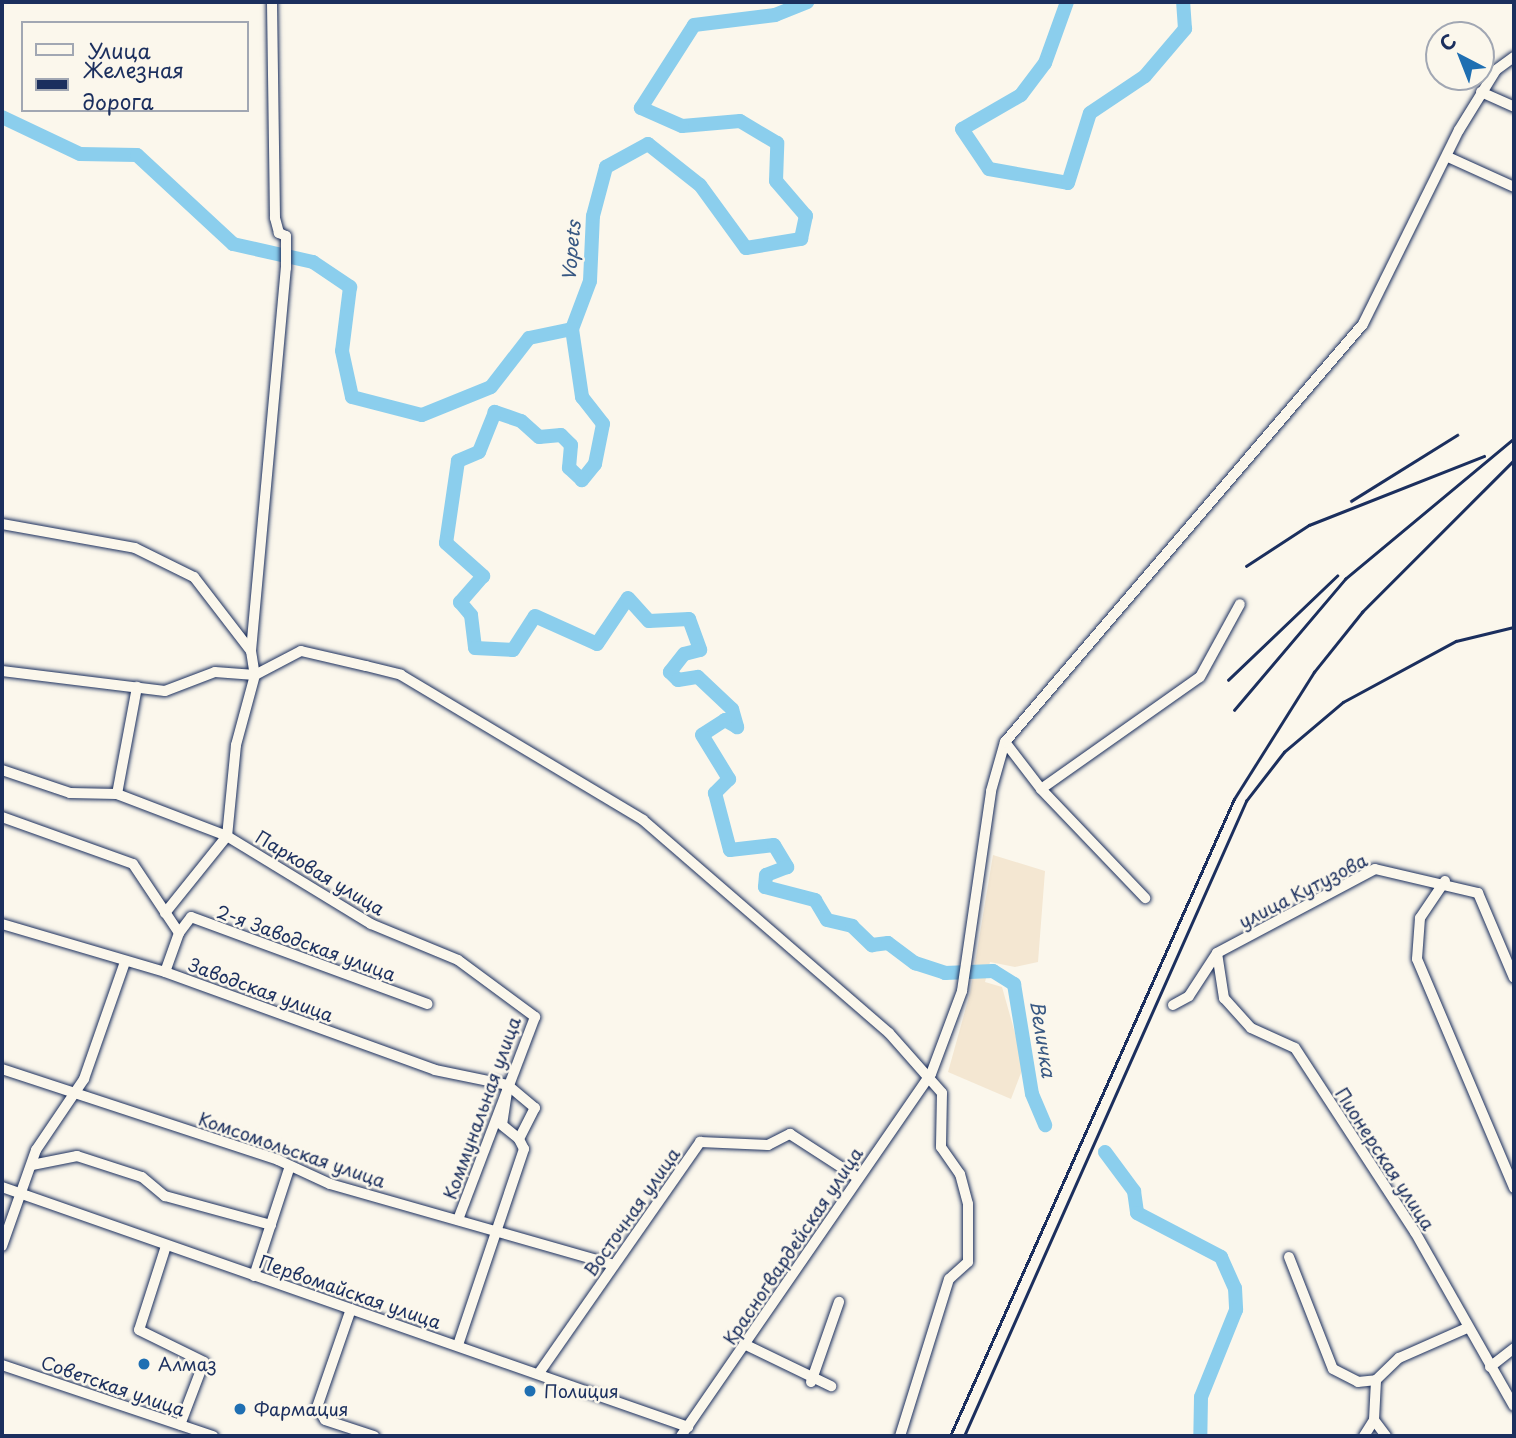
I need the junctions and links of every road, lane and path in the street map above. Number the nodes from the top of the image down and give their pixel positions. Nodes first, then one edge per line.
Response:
1 (272, 2) edge
2 (1514, 57) edge
3 (1481, 92) junction
4 (1514, 107) edge
5 (1448, 157) junction
6 (1514, 187) edge
7 (2, 524) edge
8 (1240, 604) dead end
9 (251, 651) junction
10 (2, 671) edge
11 (255, 675) junction
12 (137, 687) junction
13 (1005, 742) junction
14 (2, 770) edge
15 (1041, 789) junction
16 (117, 794) junction
17 (2, 817) edge
18 (227, 836) junction
19 (1445, 881) junction
20 (1145, 898) dead end
21 (165, 913) junction
22 (2, 924) edge
23 (178, 933) junction
24 (1217, 953) junction
25 (458, 960) joint
26 (125, 962) junction
27 (164, 972) junction
28 (1514, 978) edge
29 (428, 1004) dead end
30 (1173, 1005) dead end
31 (2, 1069) edge
32 (930, 1074) junction
33 (508, 1085) junction
34 (74, 1092) junction
35 (519, 1139) junction
36 (32, 1165) junction
37 (289, 1169) junction
38 (858, 1178) junction
39 (2, 1187) edge
40 (1514, 1188) edge
41 (23, 1195) junction
42 (458, 1220) junction
43 (271, 1225) junction
44 (499, 1232) junction
45 (2, 1246) edge
46 (166, 1246) junction
47 (1289, 1257) dead end
48 (614, 1265) junction
49 (254, 1276) junction
50 (839, 1302) dead end
51 (351, 1309) junction
52 (1467, 1328) junction
53 (458, 1345) junction
54 (744, 1345) junction
55 (1514, 1349) edge
56 (2, 1365) edge
57 (1490, 1367) junction
58 (539, 1373) junction
59 (1376, 1380) junction
60 (811, 1382) junction
61 (831, 1387) dead end
62 (1514, 1406) edge
63 (1374, 1420) junction
64 (180, 1425) junction
65 (685, 1432) edge
66 (213, 1436) edge
67 (374, 1436) edge
68 (900, 1436) edge
69 (1364, 1436) edge
70 (1386, 1436) edge

1 - 9 street
2 - 3 street
3 - 4 street
3 - 5 street
5 - 6 street
5 - 13 street
7 - 9 street, Парковая улица
8 - 15 street
9 - 11 street, Парковая улица
10 - 12 street
11 - 12 street
11 - 18 street, Парковая улица
11 - 32 street
12 - 16 street
13 - 15 street
13 - 32 street, Красногвардейская улица
14 - 16 street
15 - 20 street
16 - 18 street
17 - 21 street
18 - 21 street
18 - 25 street, Парковая улица
19 - 24 street, улица Кутузова
19 - 28 street, улица Кутузова
19 - 40 street
21 - 23 street
22 - 26 street, Заводская улица
23 - 27 street
23 - 29 street, 2-я Заводская улица
24 - 30 street
24 - 52 street, Пионерская улица
25 - 33 street, Коммунальная улица
26 - 27 street, Заводская улица
26 - 34 street
27 - 33 street, Заводская улица
31 - 34 street, Комсомольская улица
32 - 38 street, Красногвардейская улица
32 - 68 street
33 - 35 street
33 - 35 street
33 - 42 street, Коммунальная улица
34 - 36 street
34 - 37 street, Комсомольская улица
35 - 44 street
36 - 41 street
36 - 43 street
37 - 42 street, Комсомольская улица
37 - 43 street
38 - 48 street, Восточная улица
38 - 54 street, Красногвардейская улица
39 - 41 street, Первомайская улица
41 - 45 street
41 - 46 street, Первомайская улица
42 - 44 street, Комсомольская улица
43 - 49 street
44 - 48 street, Комсомольская улица
44 - 53 street
46 - 49 street, Первомайская улица
46 - 64 street
47 - 59 street
48 - 58 street, Восточная улица
49 - 51 street, Первомайская улица
50 - 60 street
51 - 53 street, Первомайская улица
51 - 67 street
52 - 57 street, Пионерская улица
52 - 59 street
53 - 58 street, Первомайская улица
54 - 60 street
54 - 65 street, Красногвардейская улица
55 - 57 street
56 - 64 street, Советская улица
57 - 62 street, Пионерская улица
58 - 65 street, Первомайская улица
59 - 63 street
60 - 61 street
63 - 69 street
63 - 70 street
64 - 66 street, Советская улица

